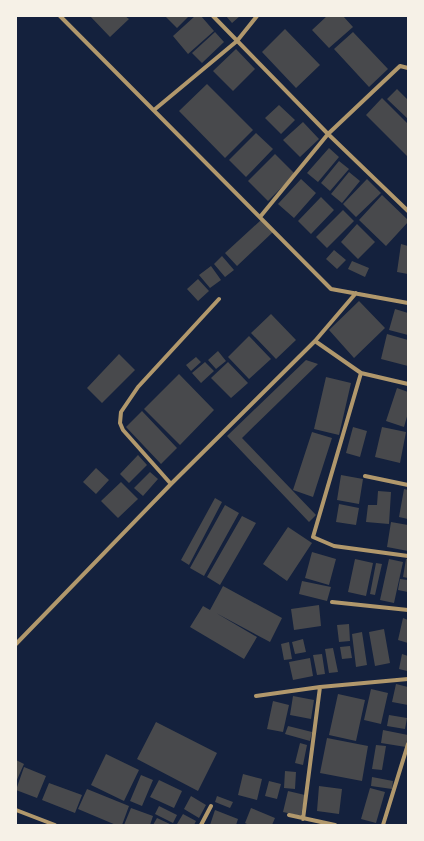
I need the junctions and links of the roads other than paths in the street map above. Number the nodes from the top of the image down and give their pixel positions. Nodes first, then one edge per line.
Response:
1 (61, 16) edge
2 (213, 16) edge
3 (257, 16) edge
4 (237, 41) junction
5 (408, 68) edge
6 (154, 110) junction
7 (328, 134) junction
8 (408, 211) edge
9 (260, 217) junction
10 (356, 293) junction
11 (219, 299) dead end
12 (408, 304) edge
13 (314, 341) junction
14 (361, 373) junction
15 (408, 384) edge
16 (365, 476) dead end
17 (171, 484) junction
18 (408, 485) edge
19 (408, 556) edge
20 (332, 602) dead end
21 (408, 610) edge
22 (16, 644) edge
23 (408, 679) edge
24 (320, 687) junction
25 (256, 696) dead end
26 (408, 744) edge
27 (211, 806) dead end
28 (16, 810) edge
29 (289, 815) dead end
30 (303, 819) junction
31 (55, 825) edge
32 (201, 825) edge
33 (335, 825) edge
34 (383, 825) edge

1 - 6 street
2 - 4 street
3 - 4 street
4 - 6 street
4 - 7 street
5 - 7 street
6 - 9 street
7 - 8 street
7 - 9 street
9 - 10 street
10 - 12 street
10 - 13 street
11 - 17 street
13 - 14 street
13 - 17 street
14 - 15 street
14 - 19 street
16 - 18 street
17 - 22 street
20 - 21 street
23 - 24 street
24 - 25 street
24 - 30 street
26 - 34 street
27 - 32 street
28 - 31 street
29 - 30 street
30 - 33 street

